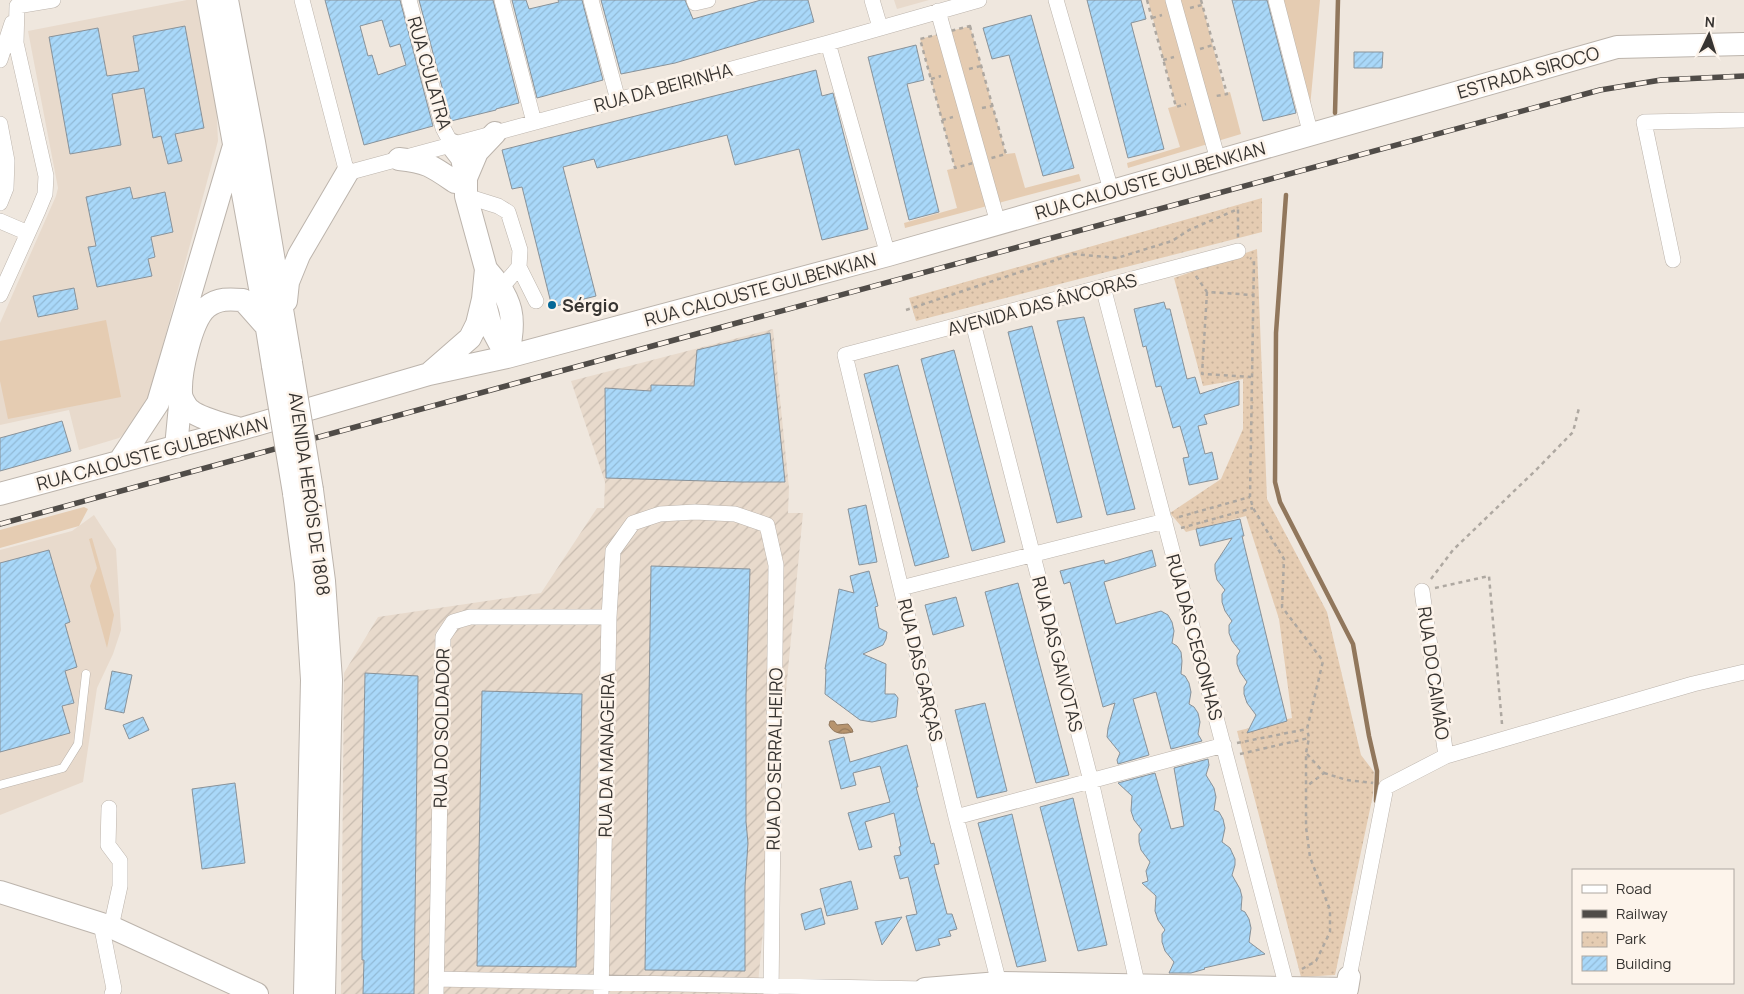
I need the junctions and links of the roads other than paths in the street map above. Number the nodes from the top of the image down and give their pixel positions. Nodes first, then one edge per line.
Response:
1 (53, 0) edge
2 (208, 0) edge
3 (227, 0) edge
4 (302, 0) edge
5 (409, 0) edge
6 (502, 0) edge
7 (591, 0) edge
8 (694, 0) edge
9 (708, 0) edge
10 (872, 0) edge
11 (978, 0) edge
12 (1056, 0) edge
13 (1173, 0) edge
14 (1276, 0) edge
15 (18, 3) edge
16 (938, 11) junction
17 (880, 27) junction
18 (828, 43) junction
19 (1744, 44) edge
20 (0, 60) edge
21 (618, 100) junction
22 (1744, 120) edge
23 (534, 122) junction
24 (0, 124) edge
25 (495, 133) junction
26 (1314, 134) junction
27 (452, 145) junction
28 (234, 146) junction
29 (399, 159) junction
30 (1218, 160) junction
31 (347, 173) junction
32 (462, 185) junction
33 (1111, 190) junction
34 (0, 203) edge
35 (0, 222) edge
36 (998, 223) junction
37 (28, 233) junction
38 (1238, 251) road end
39 (888, 255) junction
40 (1673, 260) dead end
41 (519, 267) junction
42 (1104, 287) junction
43 (492, 294) junction
44 (0, 295) edge
45 (536, 301) dead end
46 (512, 316) junction
47 (275, 322) junction
48 (972, 322) junction
49 (547, 346) junction
50 (845, 355) joint
51 (507, 357) junction
52 (429, 374) junction
53 (181, 395) junction
54 (158, 403) junction
55 (241, 429) junction
56 (176, 447) junction
57 (119, 462) junction
58 (303, 491) junction
59 (0, 494) edge
60 (1169, 524) junction
61 (767, 525) joint
62 (1032, 554) junction
63 (901, 588) junction
64 (1422, 591) road end
65 (609, 617) junction
66 (1744, 672) edge
67 (86, 674) dead end
68 (1225, 751) junction
69 (1446, 756) junction
70 (1091, 781) junction
71 (0, 786) edge
72 (109, 808) dead end
73 (956, 817) junction
74 (4, 894) edge
75 (106, 926) junction
76 (1345, 982) joint
77 (999, 983) junction
78 (1286, 983) junction
79 (436, 987) edge
80 (1138, 987) junction
81 (601, 989) edge
82 (771, 990) edge
83 (925, 992) edge
84 (112, 994) edge
85 (257, 994) edge
86 (305, 994) edge
87 (324, 994) edge

1 - 15 street
2 - 28 street, AVENIDA HERÓIS DE 1808
3 - 47 street, AVENIDA HERÓIS DE 1808
4 - 31 street
5 - 27 street, RUA CULATRA
6 - 23 street
7 - 21 street
8 - 9 street
10 - 17 street
11 - 16 street, RUA DA BEIRINHA
12 - 33 street
13 - 30 street
14 - 26 street
15 - 20 street
15 - 37 street
16 - 17 street, RUA DA BEIRINHA
16 - 36 street
17 - 18 street, RUA DA BEIRINHA
18 - 21 street, RUA DA BEIRINHA
18 - 39 street
19 - 26 street, ESTRADA SIROCO
21 - 23 street, RUA DA BEIRINHA
22 - 40 street
23 - 25 street, RUA DA BEIRINHA
24 - 34 street
25 - 27 street, RUA DA BEIRINHA
25 - 32 street
26 - 30 street, RUA CALOUSTE GULBENKIAN
27 - 29 street, RUA DA BEIRINHA
27 - 32 street
28 - 47 street, AVENIDA HERÓIS DE 1808
28 - 54 street
29 - 31 street, RUA DA BEIRINHA
29 - 32 street
30 - 33 street, RUA CALOUSTE GULBENKIAN
31 - 47 street
32 - 41 street
32 - 43 street
33 - 36 street, RUA CALOUSTE GULBENKIAN
35 - 37 street
36 - 39 street, RUA CALOUSTE GULBENKIAN
37 - 44 street
38 - 42 street, AVENIDA DAS ÂNCORAS
39 - 49 street, RUA CALOUSTE GULBENKIAN
41 - 43 street
41 - 45 street
42 - 48 street, AVENIDA DAS ÂNCORAS
42 - 60 street, RUA DAS CEGONHAS
43 - 46 street
43 - 51 street
43 - 52 street
46 - 49 street
46 - 51 street
47 - 53 street
47 - 58 street, AVENIDA HERÓIS DE 1808, bridge
48 - 50 street, AVENIDA DAS ÂNCORAS
48 - 62 street, RUA DAS GAIVOTAS
49 - 51 street, RUA CALOUSTE GULBENKIAN
50 - 63 street, RUA DAS GARÇAS
51 - 52 street, RUA CALOUSTE GULBENKIAN
52 - 55 street, RUA CALOUSTE GULBENKIAN
53 - 55 street
53 - 56 street
54 - 56 street
54 - 57 street
55 - 56 street, RUA CALOUSTE GULBENKIAN
56 - 57 street, RUA CALOUSTE GULBENKIAN
57 - 59 street, RUA CALOUSTE GULBENKIAN
58 - 86 street, AVENIDA HERÓIS DE 1808
58 - 87 street, AVENIDA HERÓIS DE 1808
60 - 62 street
60 - 68 street, RUA DAS CEGONHAS
61 - 65 street, RUA DA MANAGEIRA
61 - 82 street, RUA DO SERRALHEIRO
62 - 63 street
62 - 70 street, RUA DAS GAIVOTAS
63 - 73 street, RUA DAS GARÇAS
64 - 69 street, RUA DO CAIMÃO
65 - 79 street, RUA DO SOLDADOR
65 - 81 street, RUA DA MANAGEIRA
66 - 69 street
67 - 71 lane
68 - 70 street
68 - 78 street, RUA DAS CEGONHAS
69 - 76 street
70 - 73 street
70 - 80 street, RUA DAS GAIVOTAS
72 - 75 street
73 - 77 street, RUA DAS GARÇAS
74 - 75 street
75 - 84 street
75 - 85 street
76 - 78 street
77 - 80 street
77 - 83 street
78 - 80 street
79 - 81 street
81 - 82 street
82 - 83 street

